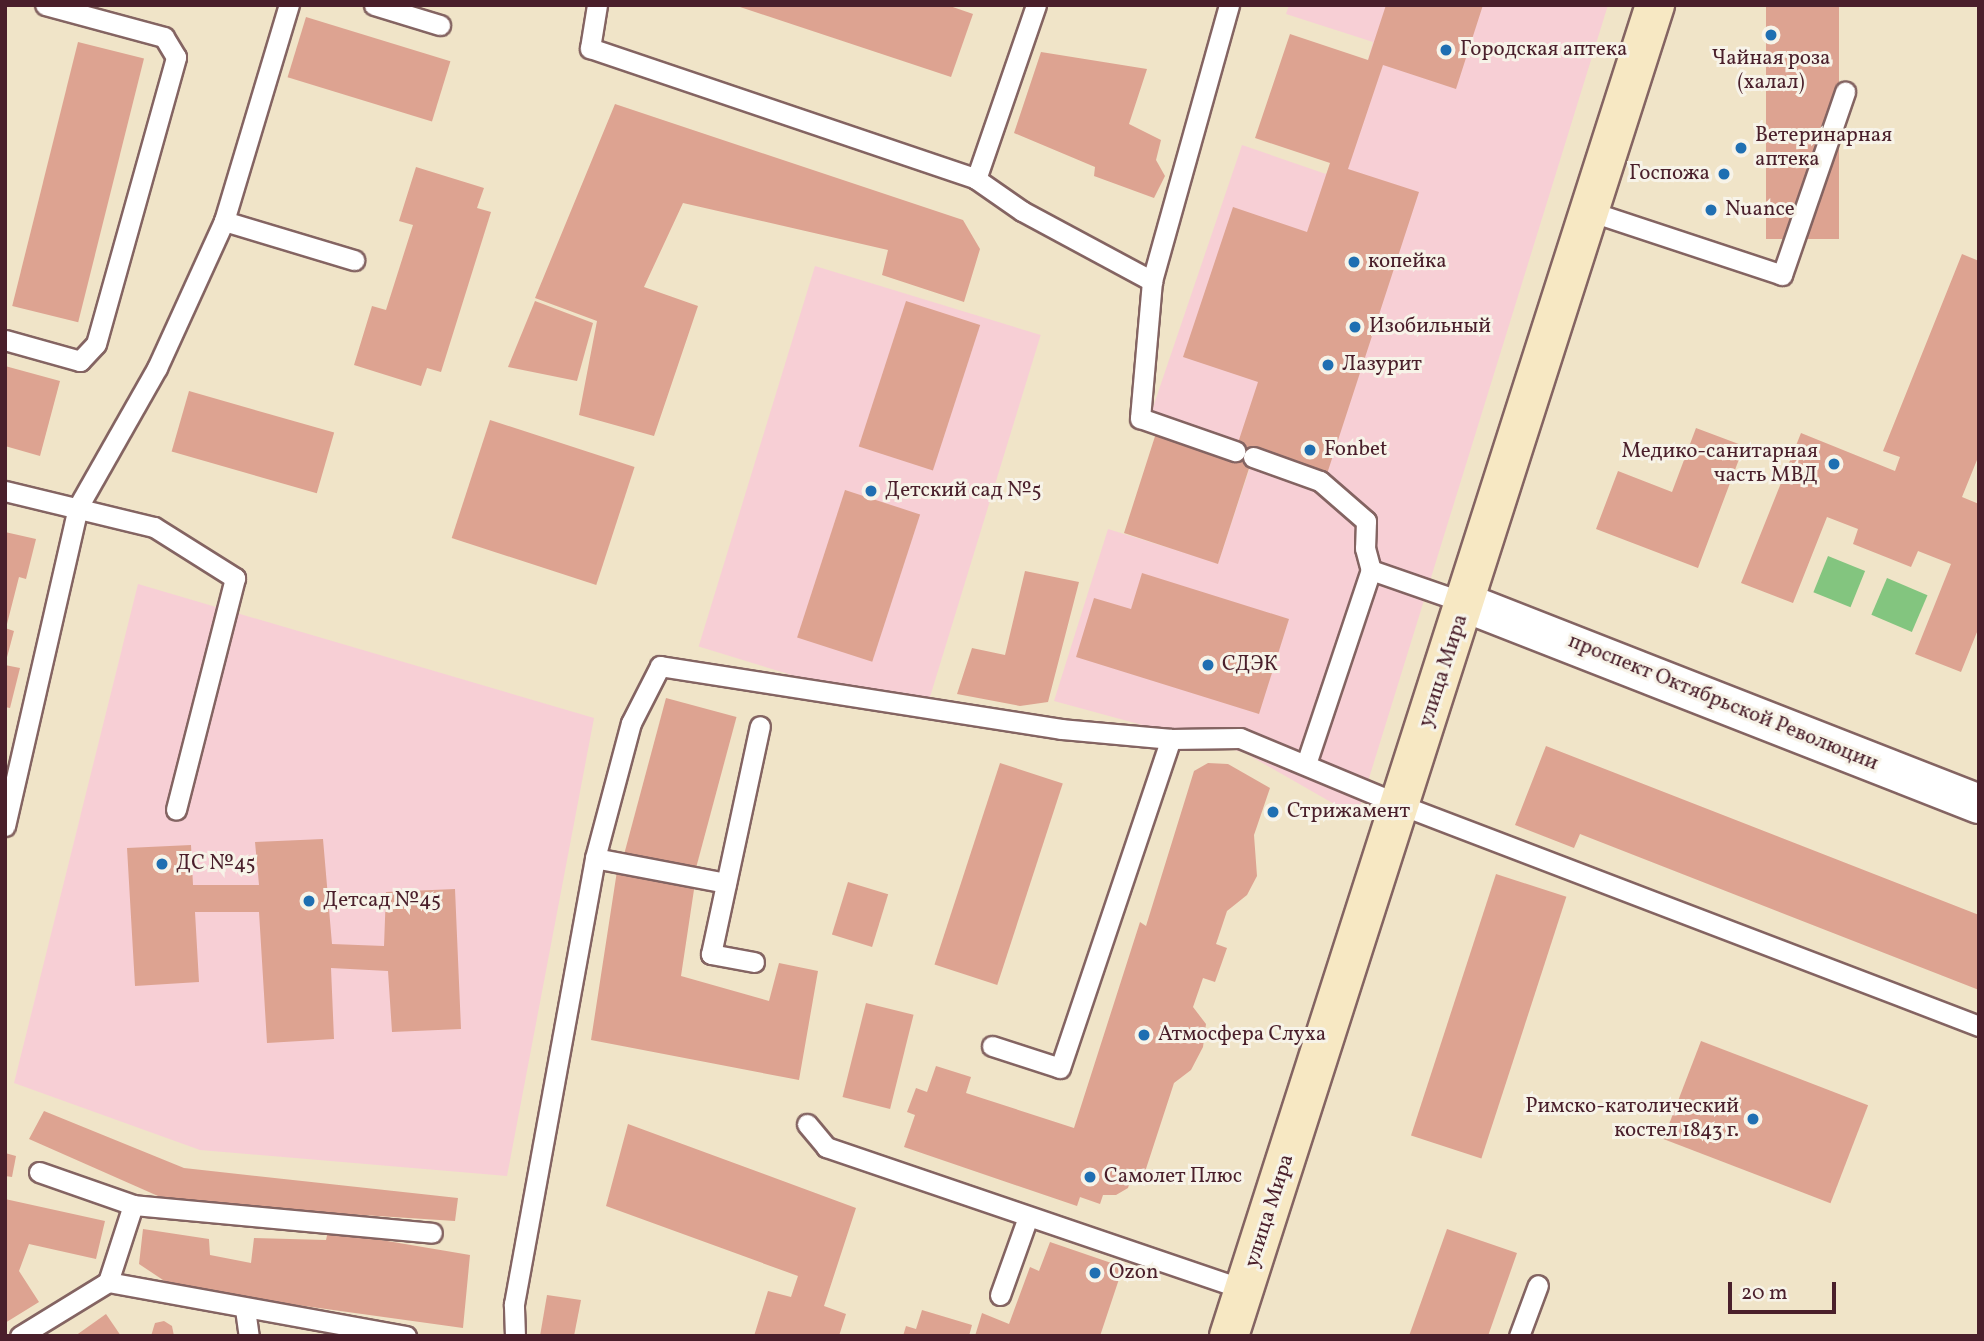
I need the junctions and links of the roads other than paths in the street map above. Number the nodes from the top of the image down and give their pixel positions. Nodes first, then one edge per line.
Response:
1 (45, 5) edge
2 (289, 5) edge
3 (374, 5) edge
4 (597, 5) edge
5 (1036, 5) edge
6 (1229, 5) edge
7 (1655, 5) edge
8 (440, 25) dead end
9 (1845, 92) dead end
10 (976, 179) junction
11 (1592, 212) junction
12 (224, 222) junction
13 (354, 260) dead end
14 (1153, 281) junction
15 (5, 340) edge
16 (5, 491) edge
17 (78, 507) junction
18 (1371, 570) junction
19 (1466, 603) junction
20 (760, 726) dead end
21 (1171, 739) junction
22 (1306, 764) junction
23 (1979, 804) edge
24 (1401, 805) junction
25 (176, 810) dead end
26 (5, 827) edge
27 (595, 858) junction
28 (726, 883) junction
29 (754, 962) dead end
30 (1979, 1026) edge
31 (992, 1045) dead end
32 (807, 1124) dead end
33 (38, 1172) dead end
34 (133, 1205) junction
35 (1028, 1217) junction
36 (432, 1233) dead end
37 (108, 1282) junction
38 (1538, 1285) dead end
39 (1244, 1289) junction
40 (1000, 1295) dead end
41 (244, 1309) junction
42 (20, 1336) edge
43 (249, 1336) edge
44 (406, 1336) edge
45 (515, 1336) edge
46 (1229, 1336) edge
47 (1519, 1336) edge

1 - 15 lane
2 - 12 lane
3 - 8 lane
4 - 10 lane
5 - 10 lane
6 - 14 lane
7 - 11 main road, улица Мира
9 - 11 lane
10 - 14 lane
11 - 19 main road, улица Мира
12 - 13 lane
12 - 17 lane
14 - 18 lane
16 - 17 lane
17 - 25 lane
17 - 26 lane
18 - 19 lane
18 - 22 lane
19 - 23 street, проспект Октябрьской Революции
19 - 24 main road, улица Мира
20 - 28 lane
21 - 22 lane
21 - 27 lane
21 - 31 lane
22 - 24 lane
24 - 30 lane
24 - 39 main road, улица Мира
27 - 28 lane
27 - 45 lane
28 - 29 lane
32 - 35 lane
33 - 34 lane
34 - 36 lane
34 - 37 lane
35 - 39 lane
35 - 40 lane
37 - 41 lane
37 - 42 lane
38 - 47 lane
39 - 46 main road, улица Мира
41 - 43 lane
41 - 44 lane

